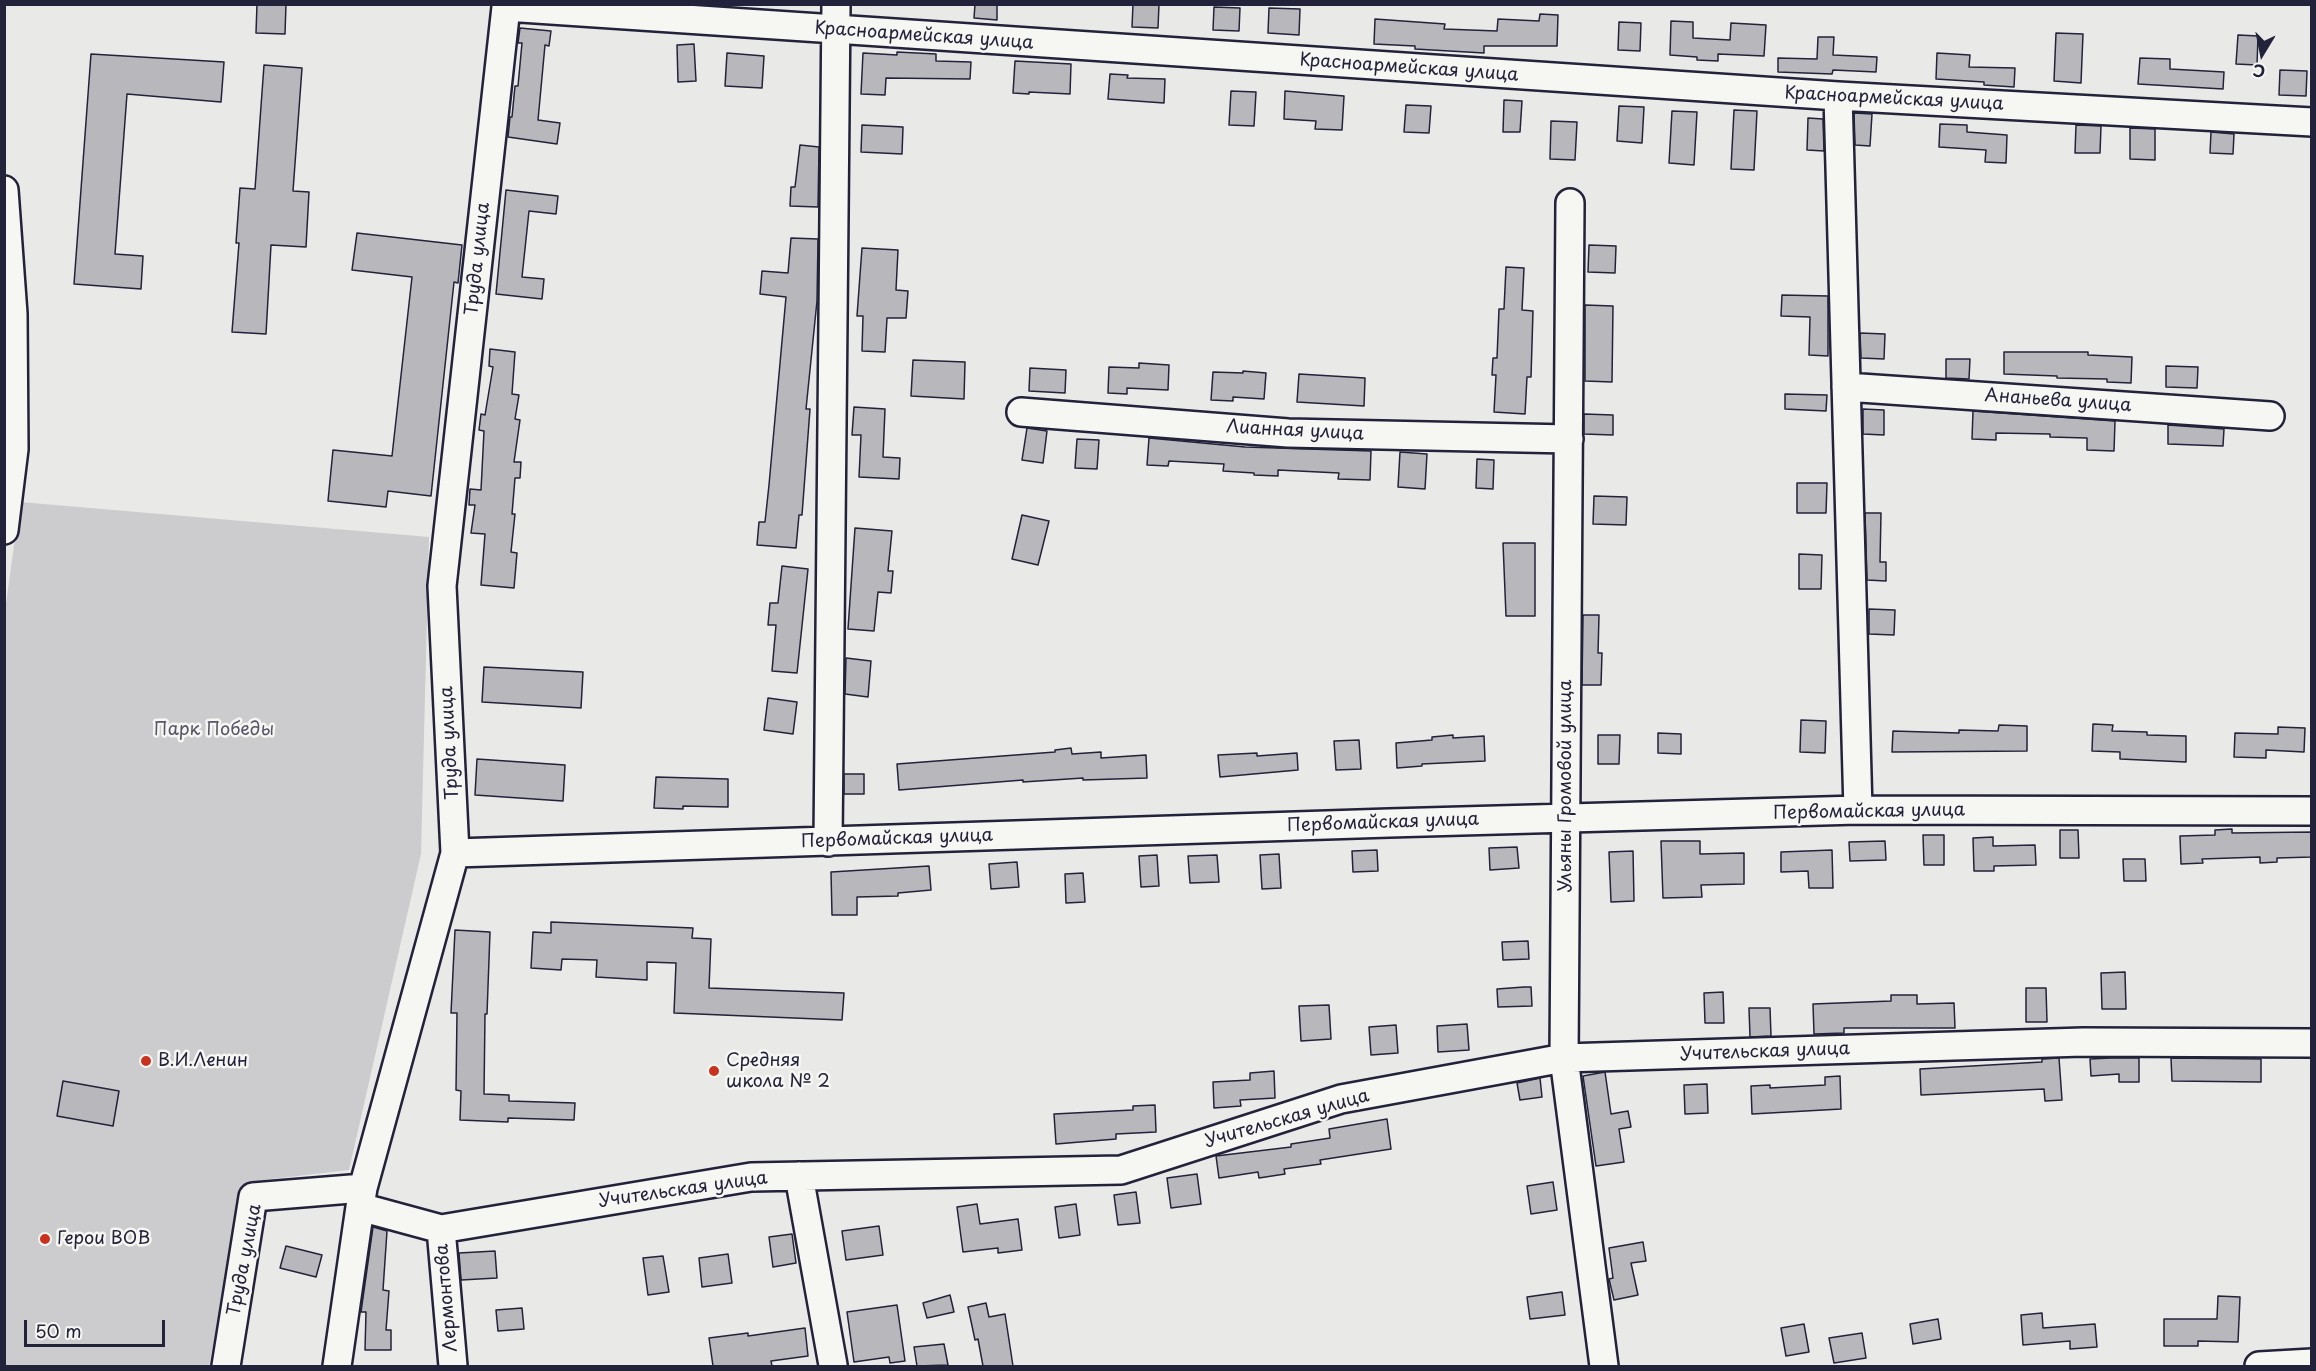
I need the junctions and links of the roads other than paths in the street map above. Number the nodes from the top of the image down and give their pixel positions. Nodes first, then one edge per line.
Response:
1 (506, 7) joint
2 (836, 18) edge
3 (1838, 96) junction
4 (2312, 122) edge
5 (4, 190) edge
6 (1570, 203) dead end
7 (1846, 387) junction
8 (1021, 412) dead end
9 (2270, 416) dead end
10 (1569, 439) junction
11 (4, 530) edge
12 (1858, 810) junction
13 (2312, 811) edge
14 (1566, 819) junction
15 (828, 842) junction
16 (455, 853) junction
17 (2312, 1043) edge
18 (1564, 1058) junction
19 (799, 1176) junction
20 (361, 1198) junction
21 (441, 1229) junction
22 (2312, 1363) edge
23 (833, 1365) dead end
24 (226, 1366) edge
25 (337, 1366) edge
26 (453, 1366) edge
27 (1604, 1366) edge
28 (2259, 1366) edge

1 - 2 street, Красноармейская улица
1 - 16 street, Труда улица
2 - 3 street, Красноармейская улица
2 - 15 street
3 - 4 street, Красноармейская улица
3 - 7 street
5 - 11 street
6 - 10 street, Ульяны Громовой улица
7 - 9 street, Ананьева улица
7 - 12 street
8 - 10 street, Лианная улица
10 - 14 street, Ульяны Громовой улица
12 - 13 street, Первомайская улица
12 - 14 street, Первомайская улица
14 - 15 street, Первомайская улица
14 - 18 street, Ульяны Громовой улица
15 - 16 street, Первомайская улица
16 - 20 street, Труда улица
17 - 18 street, Учительская улица
18 - 19 street, Учительская улица
18 - 27 street, Ульяны Громовой улица
19 - 21 street, Учительская улица
19 - 23 street
20 - 21 street, Учительская улица
20 - 24 street, Труда улица
20 - 25 street
21 - 26 street, Лермонтова
22 - 28 street

